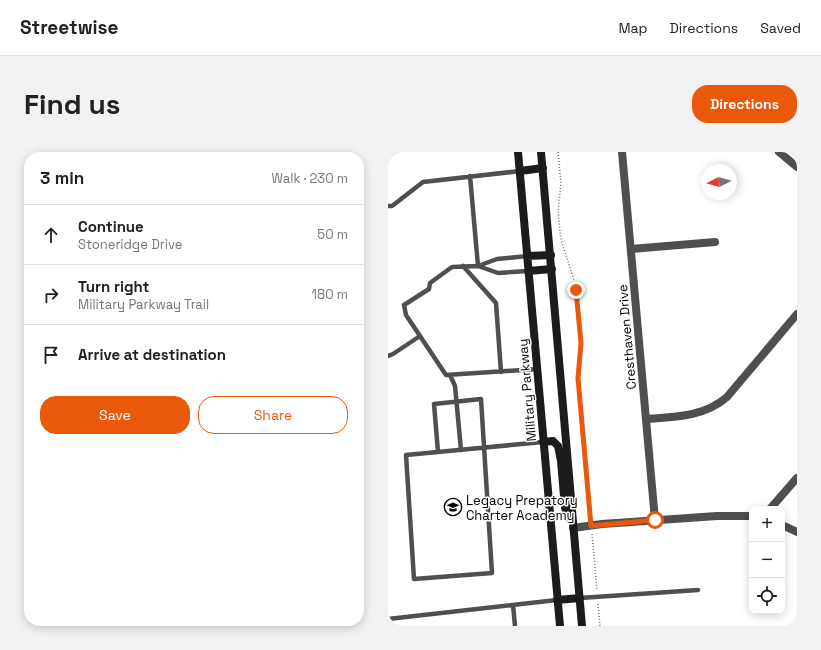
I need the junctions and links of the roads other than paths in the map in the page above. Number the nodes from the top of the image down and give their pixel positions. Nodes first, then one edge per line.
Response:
1 (518, 152) edge
2 (541, 152) edge
3 (622, 152) edge
4 (780, 152) edge
5 (797, 167) edge
6 (543, 168) junction
7 (520, 171) junction
8 (470, 176) junction
9 (388, 206) edge
10 (715, 242) dead end
11 (631, 249) junction
12 (551, 255) junction
13 (527, 256) junction
14 (463, 266) junction
15 (478, 266) junction
16 (552, 269) junction
17 (528, 271) junction
18 (797, 314) edge
19 (420, 336) junction
20 (388, 356) edge
21 (537, 369) junction
22 (501, 372) junction
23 (450, 375) junction
24 (456, 402) junction
25 (646, 419) junction
26 (543, 442) junction
27 (484, 448) junction
28 (461, 450) junction
29 (438, 452) junction
30 (797, 478) edge
31 (773, 506) edge
32 (749, 516) edge
33 (655, 520) junction
34 (785, 526) edge
35 (573, 528) junction
36 (797, 532) edge
37 (698, 590) dead end
38 (580, 598) junction
39 (557, 600) junction
40 (513, 605) junction
41 (388, 618) edge
42 (515, 626) edge
43 (560, 626) edge
44 (582, 626) edge

1 - 7 main road, Military Parkway
2 - 6 main road
3 - 11 street, Cresthaven Drive
4 - 5 street
6 - 7 main road
6 - 12 main road
7 - 8 lane
7 - 13 main road, Military Parkway
8 - 9 lane
8 - 15 lane
10 - 11 street
11 - 25 street, Cresthaven Drive
12 - 13 main road
12 - 16 main road
13 - 15 lane
13 - 17 main road, Military Parkway
14 - 15 lane
14 - 19 lane
14 - 22 lane
15 - 17 lane
16 - 17 main road
16 - 35 main road
17 - 21 main road, Military Parkway
18 - 25 street
19 - 20 lane
19 - 23 lane
21 - 22 lane
21 - 26 main road, Military Parkway
22 - 23 lane
23 - 24 lane
24 - 27 lane
24 - 28 lane
24 - 29 lane
25 - 33 street, Cresthaven Drive
26 - 27 lane
26 - 35 main road
26 - 39 main road, Military Parkway
27 - 28 lane
27 - 29 lane
28 - 29 lane
30 - 31 street
32 - 33 street
33 - 35 street
34 - 36 street
35 - 38 main road
37 - 38 lane
38 - 39 main road
38 - 44 main road
39 - 40 lane
39 - 43 main road, Military Parkway
40 - 41 lane
40 - 42 lane

